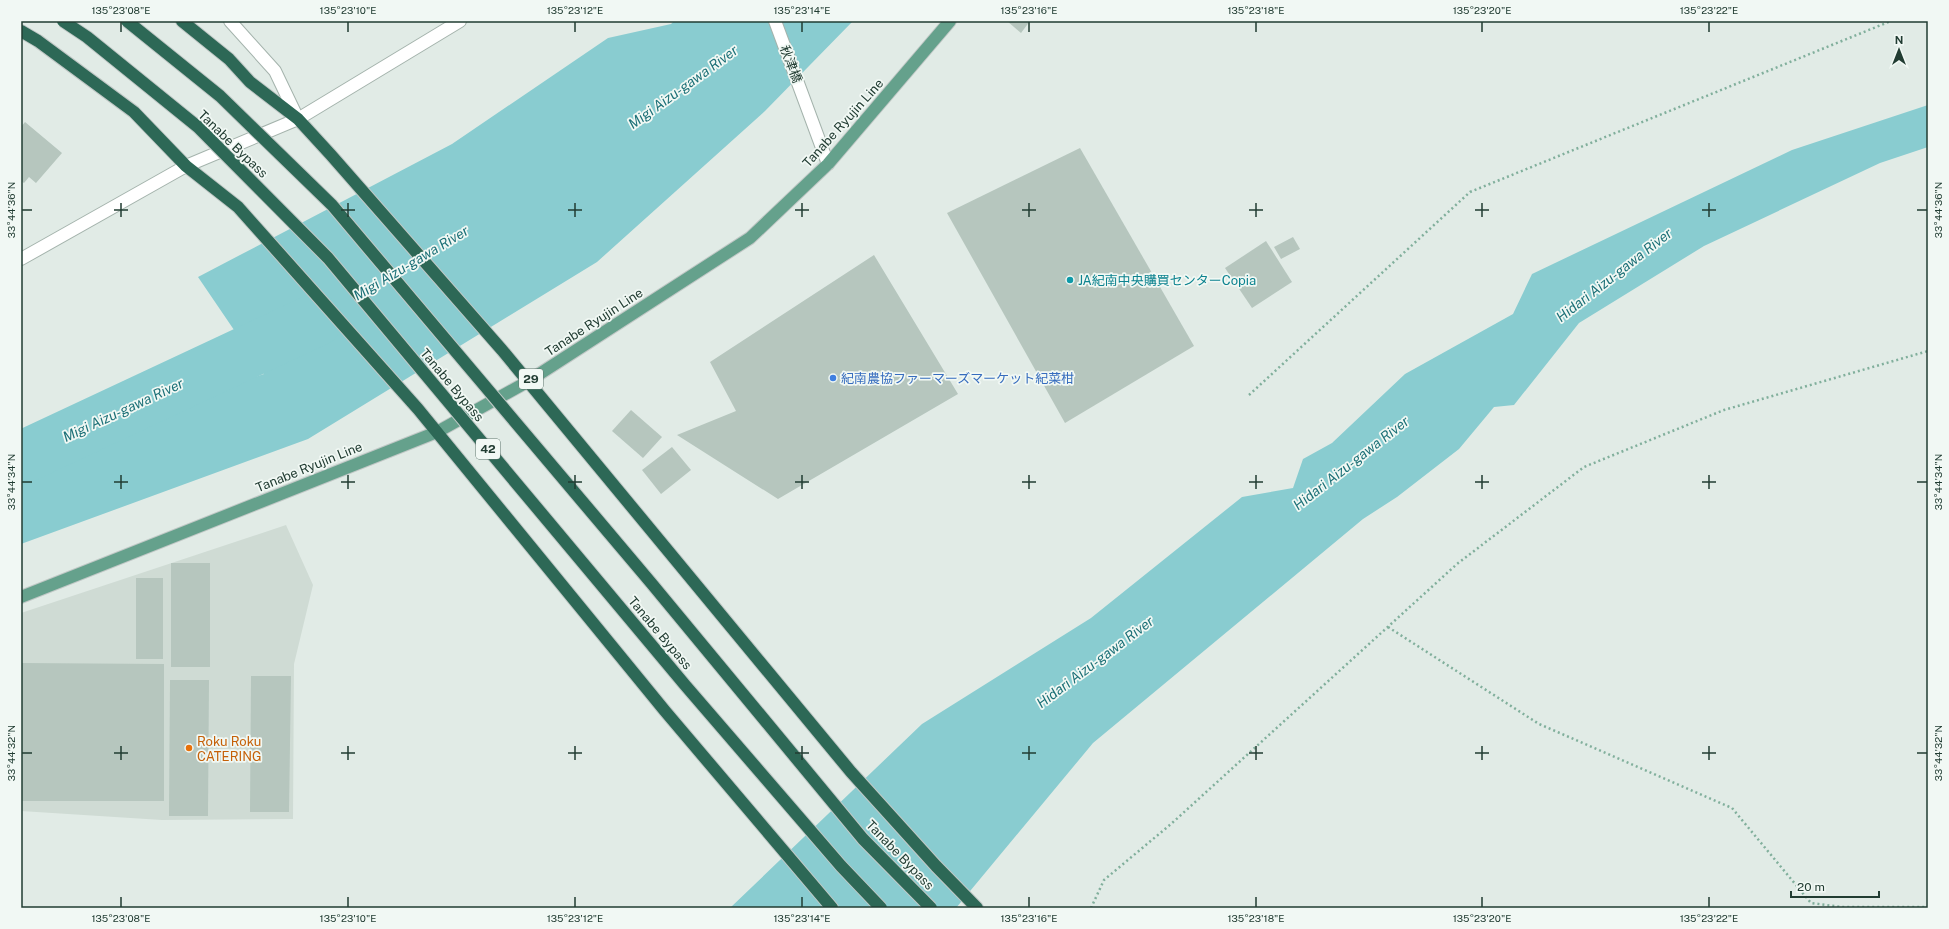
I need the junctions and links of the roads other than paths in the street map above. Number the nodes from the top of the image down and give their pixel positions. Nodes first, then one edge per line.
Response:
1 (63, 21) edge
2 (127, 21) edge
3 (182, 21) edge
4 (230, 21) edge
5 (460, 21) edge
6 (775, 21) edge
7 (950, 21) edge
8 (21, 31) edge
9 (298, 119) junction
10 (828, 164) junction
11 (186, 166) junction
12 (21, 259) edge
13 (527, 382) junction
14 (437, 432) junction
15 (21, 597) edge
16 (832, 908) edge
17 (881, 908) edge
18 (931, 908) edge
19 (978, 908) edge

1 - 17 highway, Tanabe Bypass / 42, bridge
2 - 18 highway, Tanabe Bypass, bridge
3 - 9 highway
4 - 9 street
5 - 9 street
6 - 10 street, 秋津橋
7 - 10 main road, Tanabe Ryujin Line / 29
8 - 11 highway
9 - 11 street
9 - 13 highway
10 - 13 main road, Tanabe Ryujin Line / 29
11 - 12 street
11 - 14 highway
13 - 14 main road, Tanabe Ryujin Line / 29
13 - 19 highway
14 - 15 main road, Tanabe Ryujin Line / 29
14 - 16 highway

